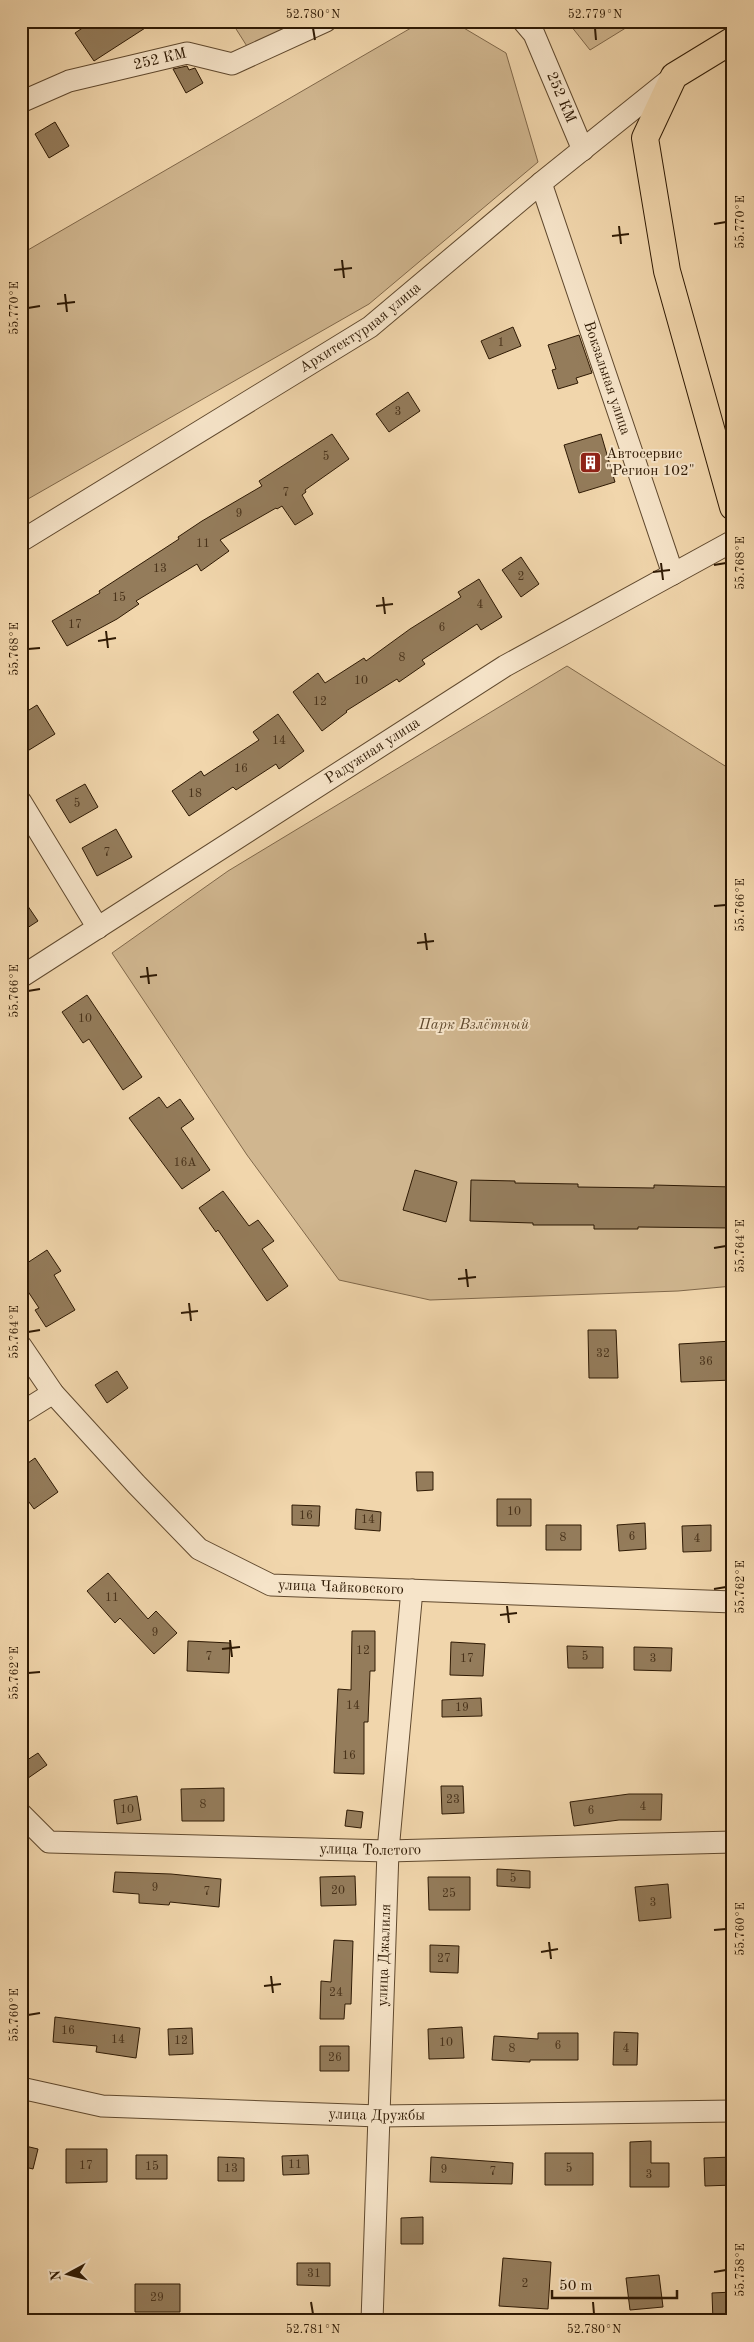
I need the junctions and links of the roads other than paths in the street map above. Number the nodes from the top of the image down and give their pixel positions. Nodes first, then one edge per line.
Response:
1 (326, 21) edge
2 (523, 21) edge
3 (733, 40) edge
4 (674, 76) junction
5 (21, 102) edge
6 (583, 150) junction
7 (541, 183) junction
8 (733, 507) edge
9 (21, 541) edge
10 (733, 541) edge
11 (673, 574) junction
12 (21, 802) edge
13 (98, 928) junction
14 (21, 976) edge
15 (21, 1346) edge
16 (53, 1393) junction
17 (21, 1413) edge
18 (412, 1590) junction
19 (733, 1602) edge
20 (21, 1814) edge
21 (733, 1842) edge
22 (388, 1851) junction
23 (21, 2088) edge
24 (733, 2110) edge
25 (379, 2116) junction
26 (372, 2321) edge

1 - 5 street, 252 КМ
2 - 6 street, 252 КМ
3 - 4 main road
4 - 6 street, Архитектурная улица
4 - 8 main road
6 - 7 street, Архитектурная улица
7 - 9 street, Архитектурная улица
7 - 11 street, Вокзальная улица
10 - 11 street, Радужная улица
11 - 13 street, Радужная улица
12 - 13 street
13 - 14 street, Радужная улица
15 - 16 street, улица Чайковского
16 - 17 street
16 - 18 street, улица Чайковского
18 - 19 street, улица Чайковского
18 - 22 street, улица Джалиля
20 - 22 street, улица Толстого
21 - 22 street, улица Толстого
22 - 25 street, улица Джалиля
23 - 25 street, улица Дружбы
24 - 25 street, улица Дружбы
25 - 26 street, улица Джалиля

